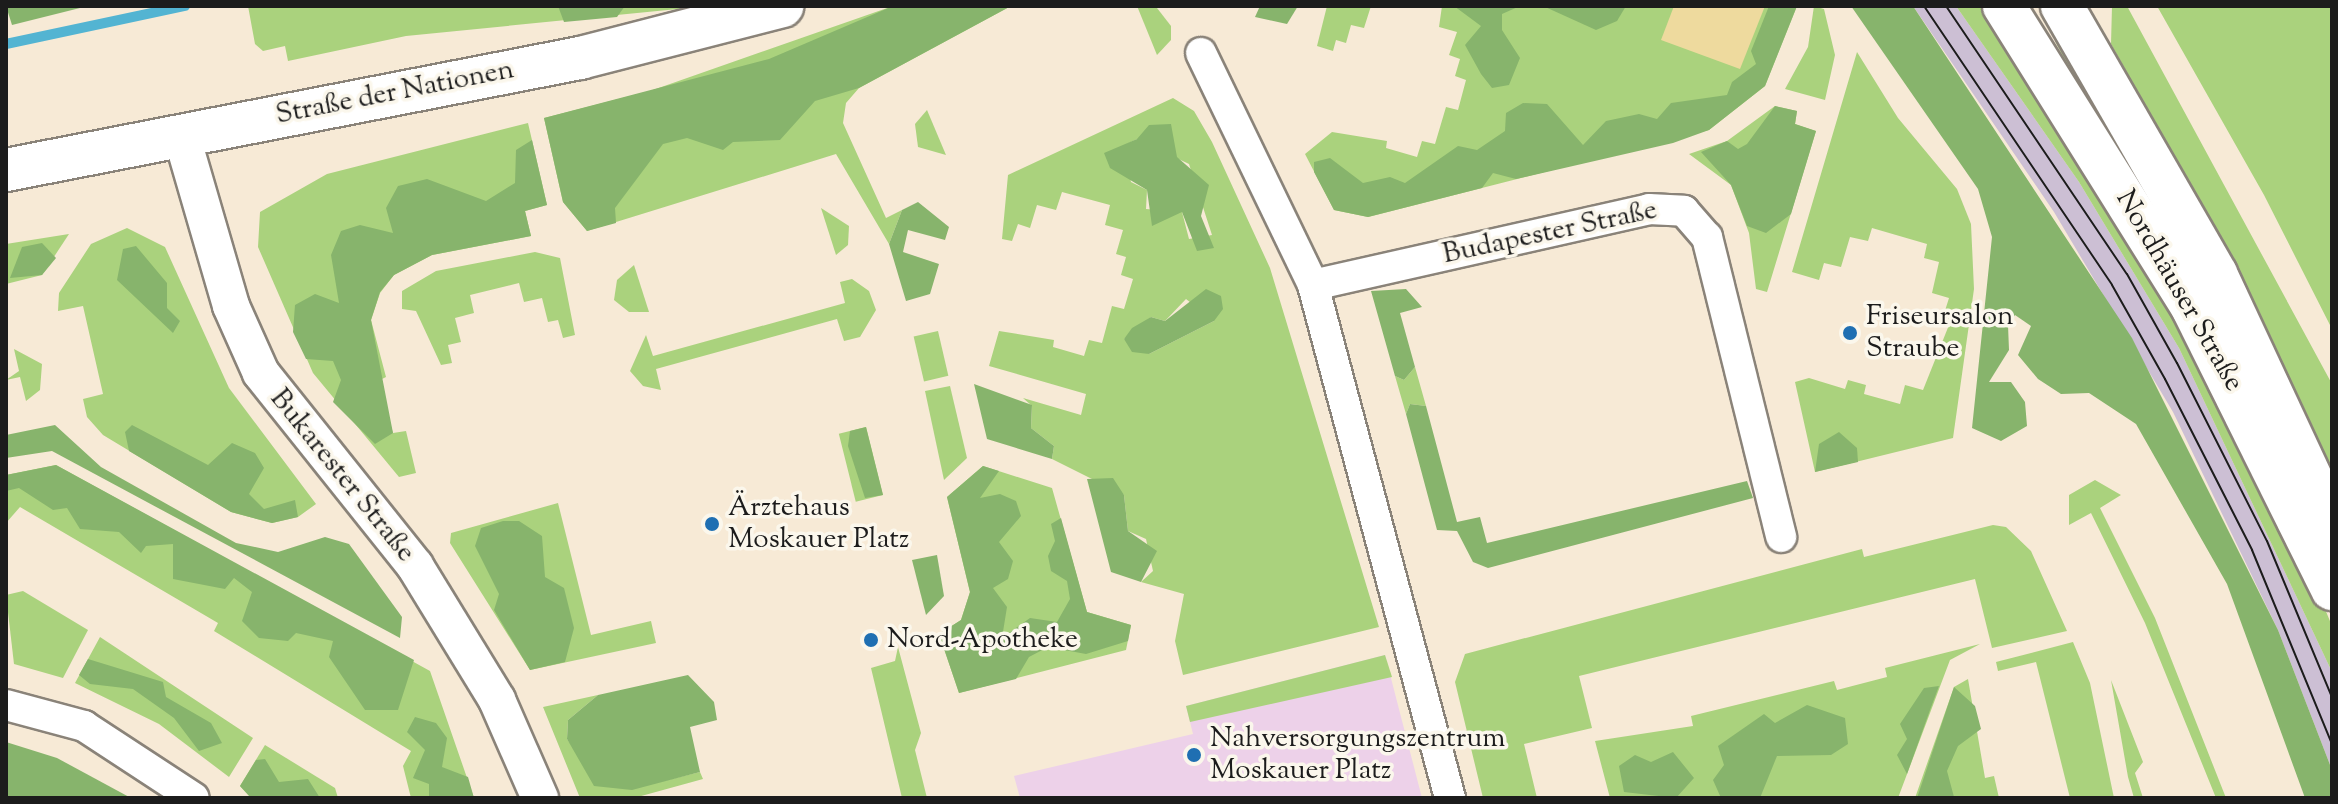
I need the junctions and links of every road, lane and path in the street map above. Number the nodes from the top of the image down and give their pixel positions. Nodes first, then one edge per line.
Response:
1 (782, 6) edge
2 (2064, 6) edge
3 (2013, 20) edge
4 (1201, 53) dead end
5 (182, 137) junction
6 (6, 170) edge
7 (1313, 285) junction
8 (2332, 523) edge
9 (1781, 537) dead end
10 (2332, 589) edge
11 (6, 705) edge
12 (194, 798) edge
13 (540, 798) edge
14 (1450, 798) edge

1 - 5 main road, Straße der Nationen
2 - 3 main road
2 - 8 main road, Nordhäuser Straße
3 - 10 main road, Nordhäuser Straße
4 - 7 street
5 - 6 main road, Straße der Nationen
5 - 13 street, Bukarester Straße
7 - 9 street, Budapester Straße
7 - 14 street
11 - 12 street

